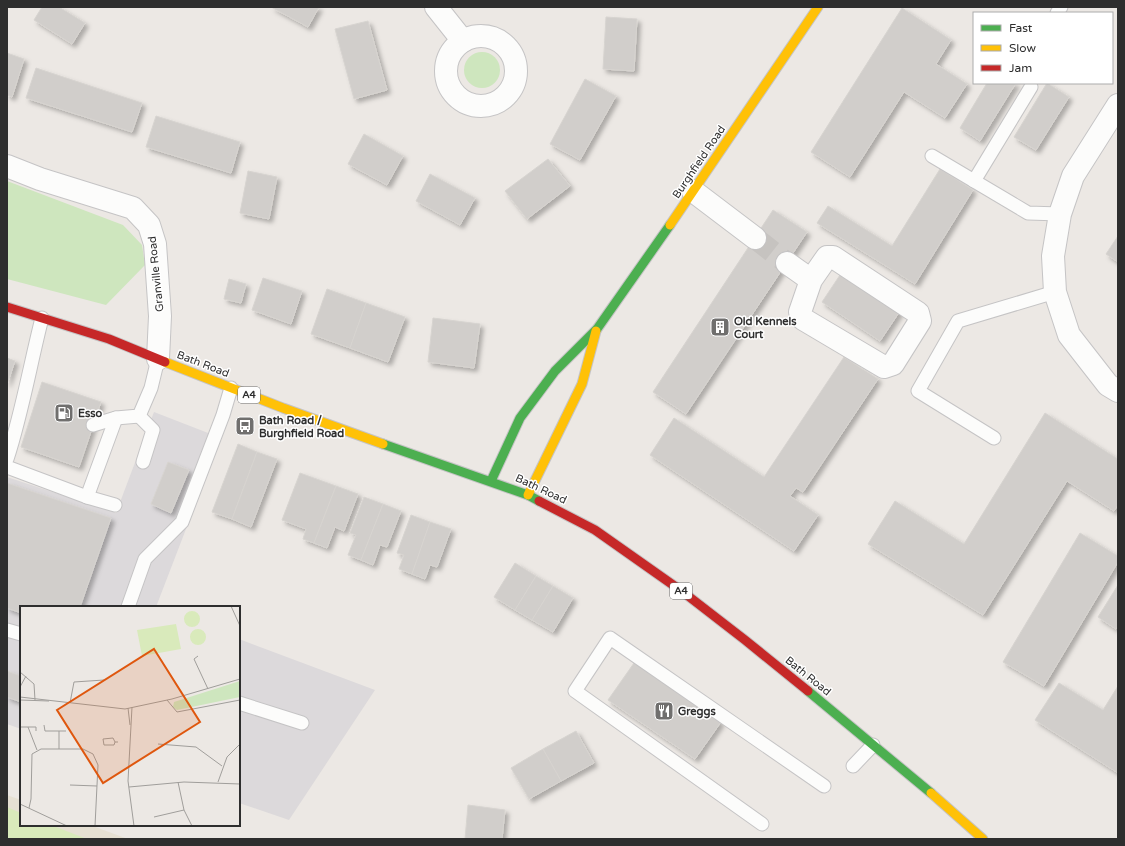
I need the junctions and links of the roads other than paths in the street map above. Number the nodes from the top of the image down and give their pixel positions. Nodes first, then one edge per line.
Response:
1 (436, 7) edge
2 (818, 7) edge
3 (462, 41) dead end
4 (1031, 87) dead end
5 (1118, 105) edge
6 (932, 156) dead end
7 (7, 166) edge
8 (974, 181) junction
9 (693, 191) junction
10 (1060, 214) junction
11 (755, 238) tunnel mouth
12 (787, 262) tunnel mouth
13 (811, 280) junction
14 (1055, 292) junction
15 (7, 307) edge
16 (42, 318) junction
17 (597, 329) junction
18 (158, 359) junction
19 (231, 388) junction
20 (1118, 391) edge
21 (139, 416) junction
22 (116, 418) junction
23 (93, 425) dead end
24 (994, 438) dead end
25 (7, 459) edge
26 (143, 462) dead end
27 (7, 467) edge
28 (491, 481) junction
29 (528, 495) junction
30 (87, 497) junction
31 (115, 505) dead end
32 (128, 606) edge
33 (7, 630) edge
34 (20, 634) edge
35 (240, 703) edge
36 (302, 723) dead end
37 (873, 745) junction
38 (853, 766) dead end
39 (824, 786) dead end
40 (762, 824) dead end
41 (983, 839) edge

1 - 3 street
2 - 9 main road, Burghfield Road
4 - 8 lane
5 - 10 street
6 - 8 lane
7 - 18 street, Granville Road
8 - 10 lane
9 - 11 street
9 - 17 main road, Burghfield Road
10 - 14 street
12 - 13 street
13 - 13 street
14 - 20 street
14 - 24 lane
15 - 16 main road, Bath Road / A4
16 - 18 main road, Bath Road / A4
16 - 25 lane
17 - 28 main road, Burghfield Road
17 - 29 main road, Burghfield Road
18 - 19 main road, Bath Road / A4
18 - 21 lane
19 - 28 main road, Bath Road / A4
19 - 32 lane
21 - 22 lane
21 - 26 lane
22 - 23 lane
22 - 30 lane
27 - 30 lane
28 - 29 main road, Bath Road / A4
29 - 37 main road, Bath Road / A4
30 - 31 lane
33 - 34 lane
35 - 36 lane
37 - 38 lane
37 - 41 main road, Bath Road / A4
39 - 40 lane

